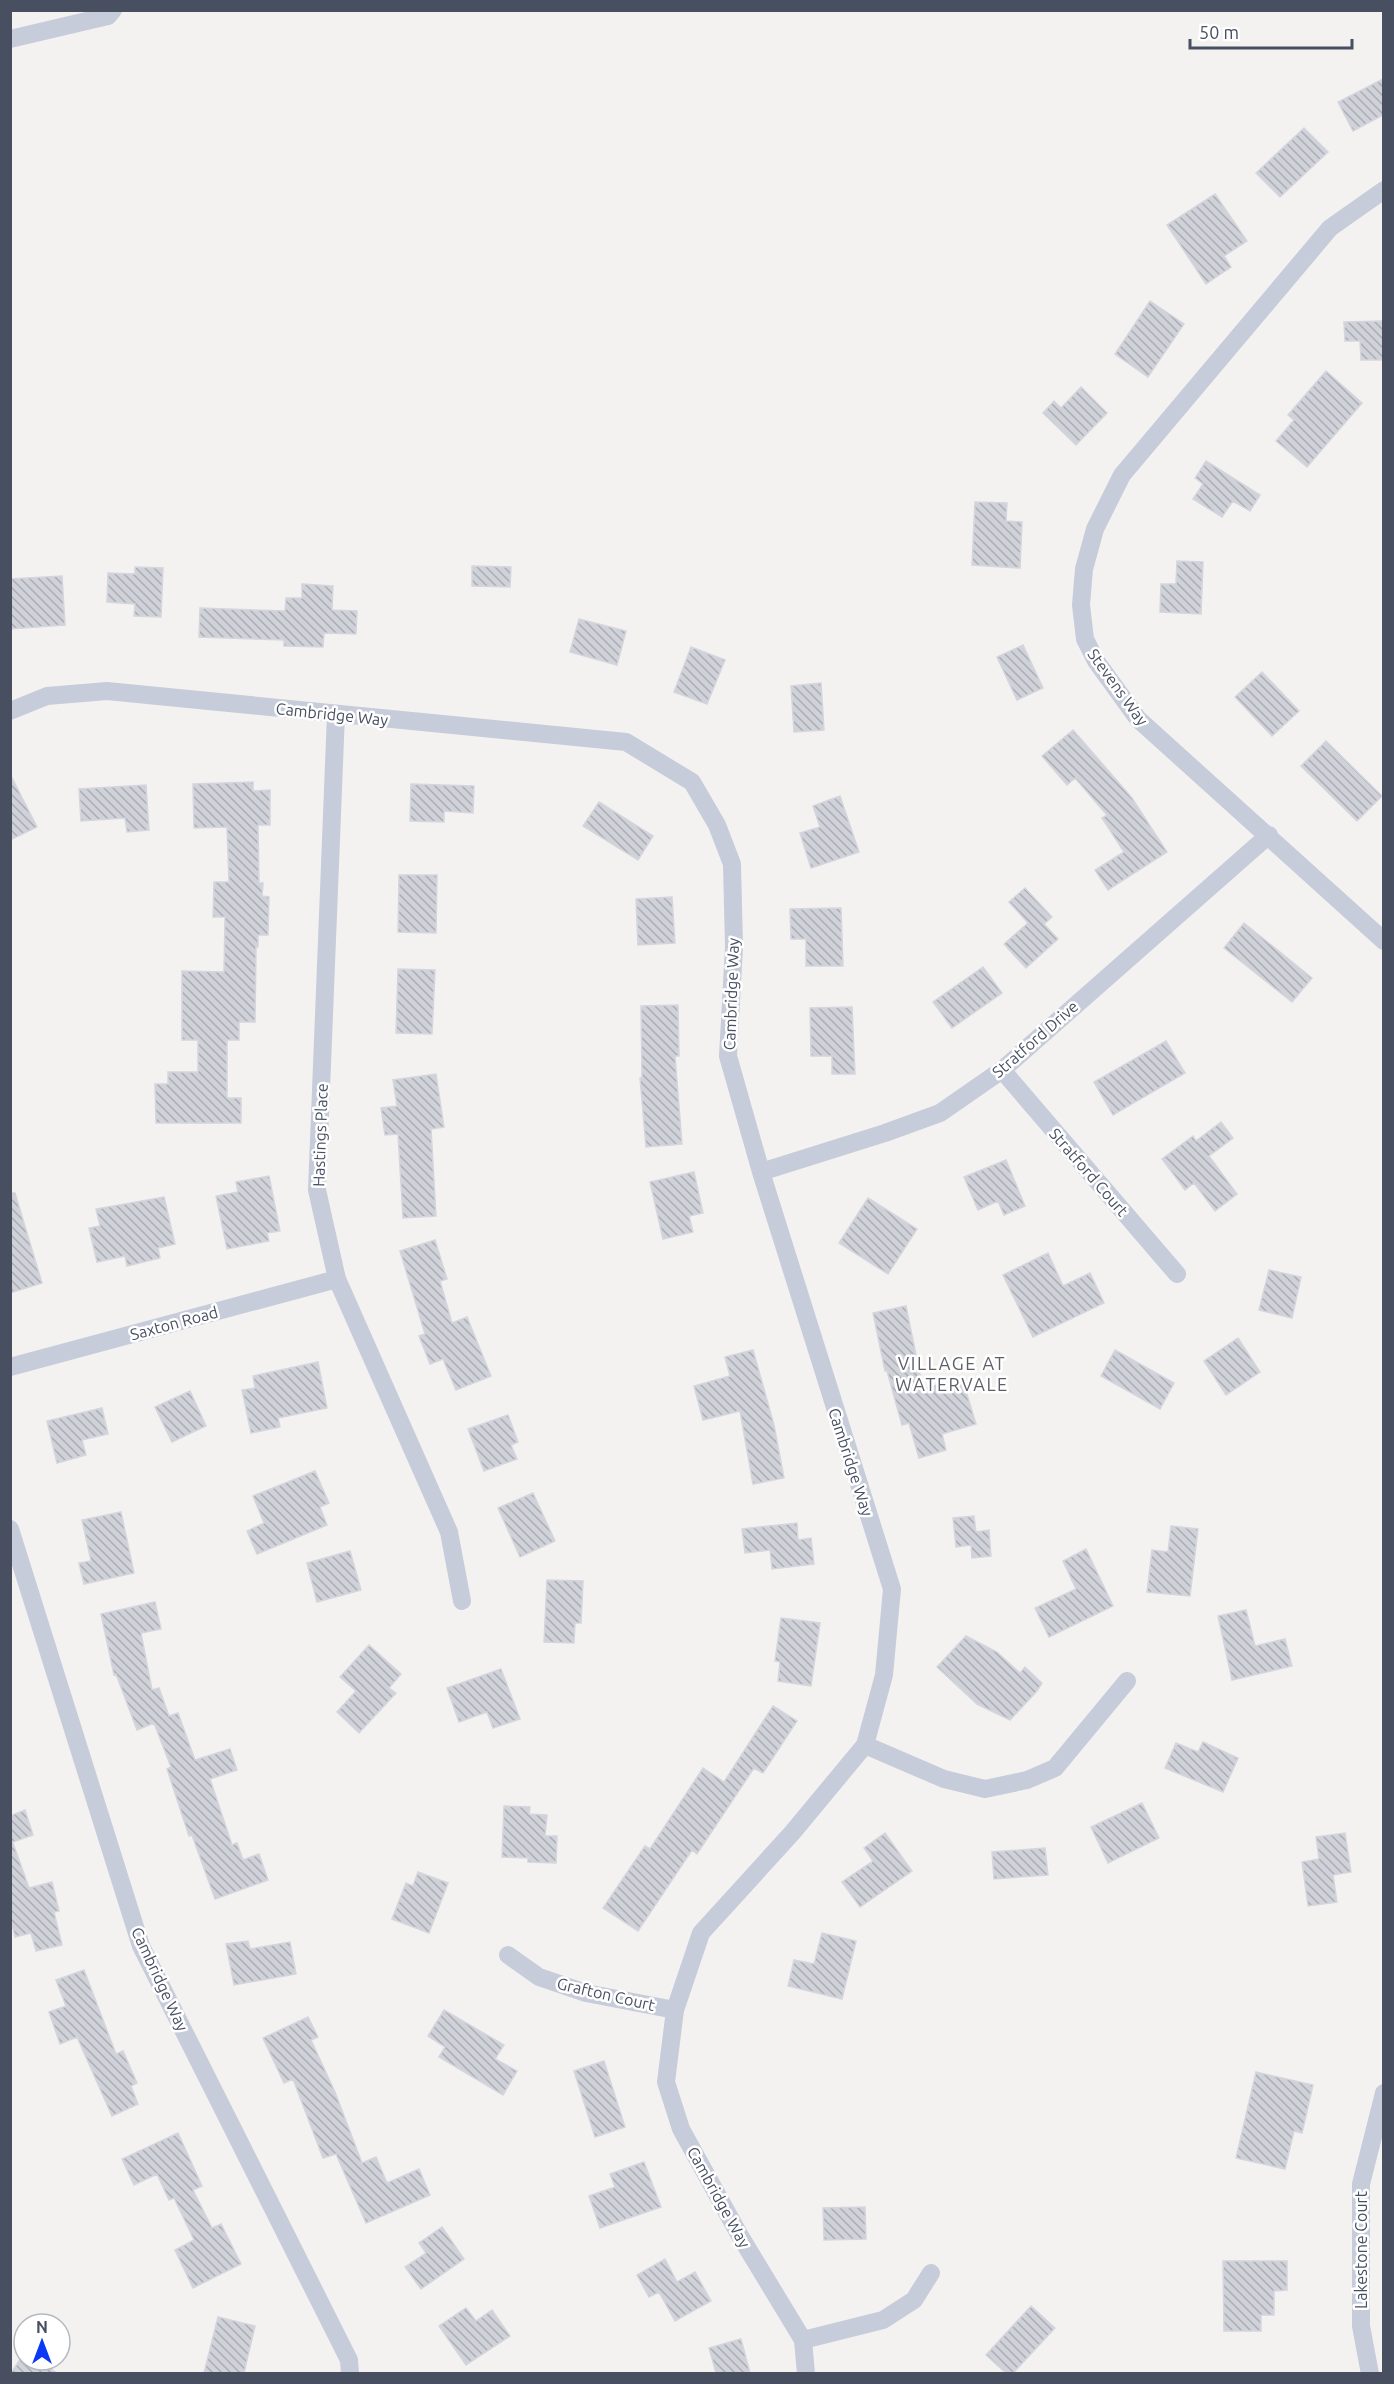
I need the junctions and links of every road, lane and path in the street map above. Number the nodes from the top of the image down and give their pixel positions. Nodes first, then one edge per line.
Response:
1 (114, 10) edge
2 (10, 39) edge
3 (1383, 189) edge
4 (10, 711) edge
5 (336, 714) junction
6 (1269, 835) junction
7 (1383, 941) edge
8 (1002, 1070) junction
9 (761, 1172) junction
10 (1177, 1274) dead end
11 (337, 1279) junction
12 (10, 1366) edge
13 (10, 1529) edge
14 (462, 1601) dead end
15 (1127, 1681) dead end
16 (865, 1745) junction
17 (508, 1955) dead end
18 (675, 2010) junction
19 (1383, 2093) edge
20 (931, 2273) dead end
21 (803, 2340) junction
22 (350, 2373) edge
23 (806, 2373) edge
24 (1370, 2373) edge

1 - 2 street
3 - 6 street, Stevens Way
4 - 5 street, Cambridge Way
5 - 9 street, Cambridge Way
5 - 11 street, Hastings Place
6 - 7 street, Stevens Way
6 - 8 street, Stratford Drive
8 - 9 street, Stratford Drive
8 - 10 street, Stratford Court
9 - 16 street, Cambridge Way
11 - 12 street, Saxton Road
11 - 14 street, Hastings Place
13 - 22 street, Cambridge Way
15 - 16 street
16 - 18 street, Cambridge Way
17 - 18 street, Grafton Court
18 - 21 street, Cambridge Way
19 - 24 street, Lakestone Court
20 - 21 street
21 - 23 street, Cambridge Way

